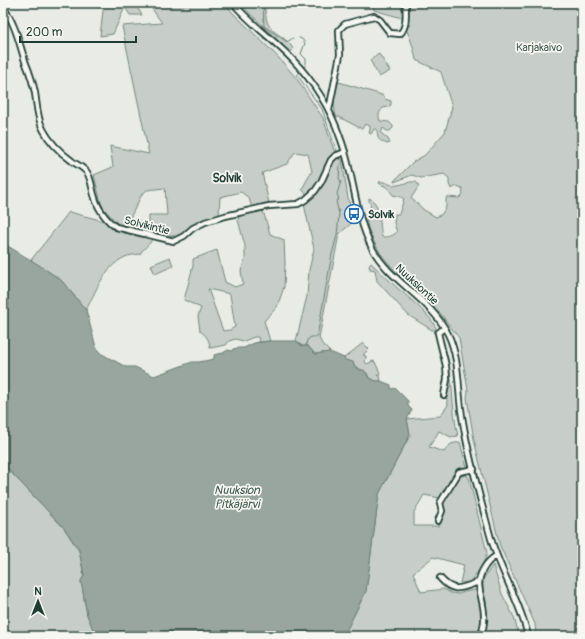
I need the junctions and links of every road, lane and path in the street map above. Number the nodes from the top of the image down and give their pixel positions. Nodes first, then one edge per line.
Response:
1 (233, 3) edge
2 (406, 3) edge
3 (3, 7) edge
4 (329, 110) junction
5 (346, 152) junction
6 (444, 328) junction
7 (444, 395) dead end
8 (474, 469) junction
9 (438, 521) dead end
10 (496, 556) junction
11 (440, 578) dead end
12 (479, 582) junction
13 (481, 636) edge
14 (528, 636) edge

1 - 4 street, Nuuksiontie
2 - 4 street
3 - 5 street, Solvikintie
4 - 5 street, Nuuksiontie
5 - 6 street, Nuuksiontie
6 - 7 street
6 - 8 street, Nuuksiontie
8 - 9 street
8 - 10 street, Nuuksiontie
10 - 12 street
10 - 14 street, Nuuksiontie
11 - 12 street
12 - 13 street

